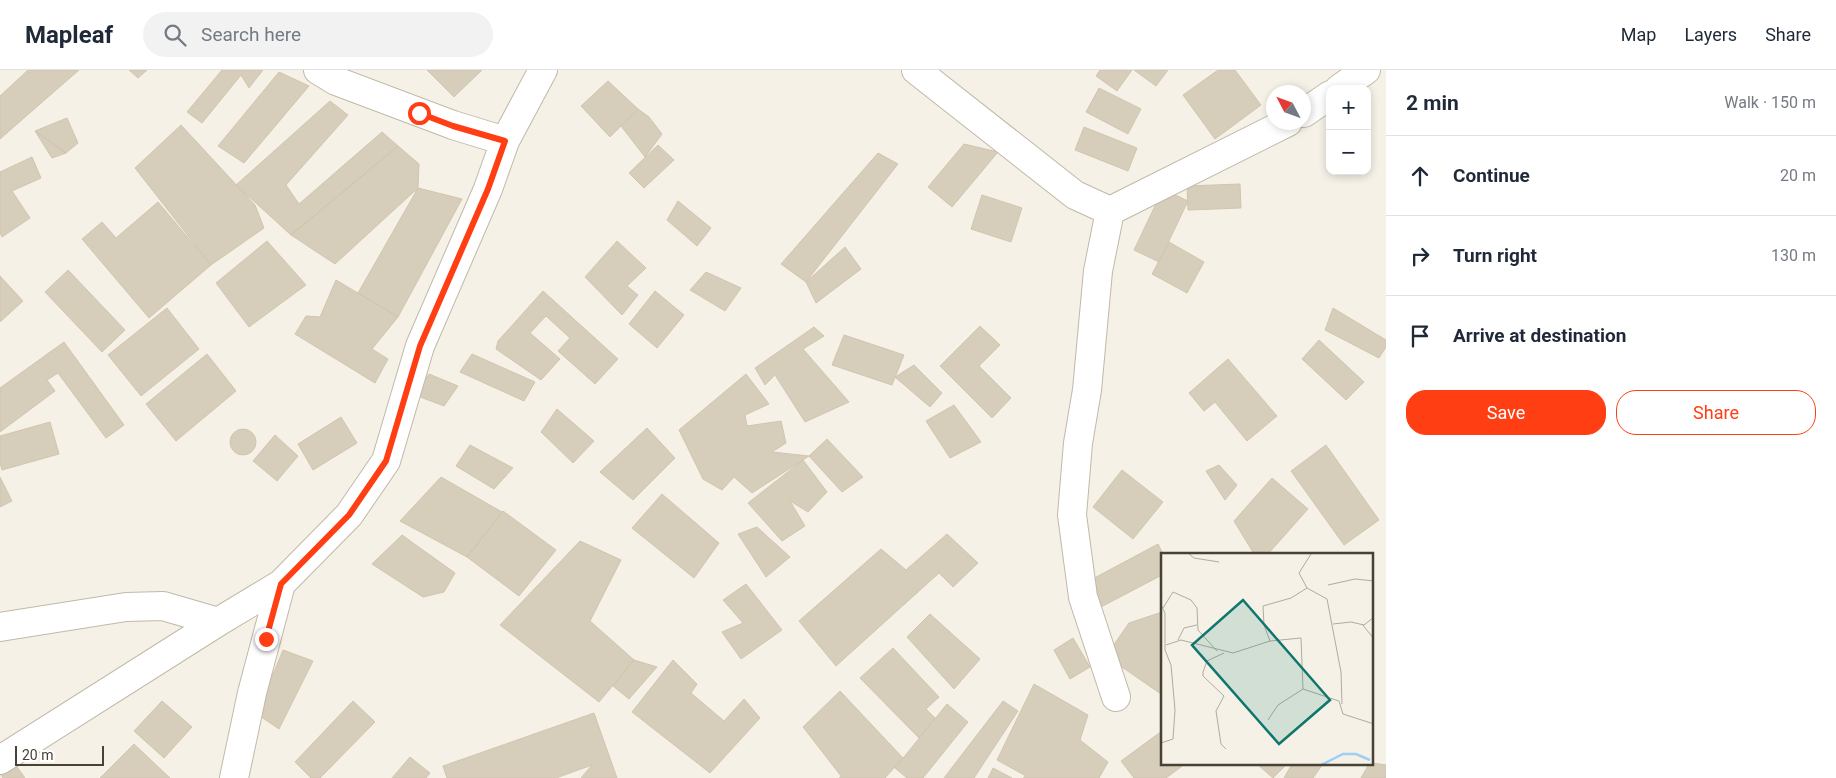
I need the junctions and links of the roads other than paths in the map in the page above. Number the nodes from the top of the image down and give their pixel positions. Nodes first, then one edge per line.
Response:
1 (318, 70) edge
2 (543, 70) edge
3 (916, 70) edge
4 (1366, 70) edge
5 (1345, 85) edge
6 (1326, 98) edge
7 (1311, 108) edge
8 (1272, 130) edge
9 (505, 141) junction
10 (1110, 211) junction
11 (281, 584) junction
12 (218, 622) junction
13 (0, 627) edge
14 (1116, 697) dead end
15 (0, 760) edge
16 (234, 778) edge

1 - 9 street
2 - 9 street
3 - 10 street
4 - 5 street
6 - 7 street
8 - 10 street
9 - 11 street
10 - 14 street
11 - 12 street
11 - 16 street
12 - 13 street
12 - 15 street

